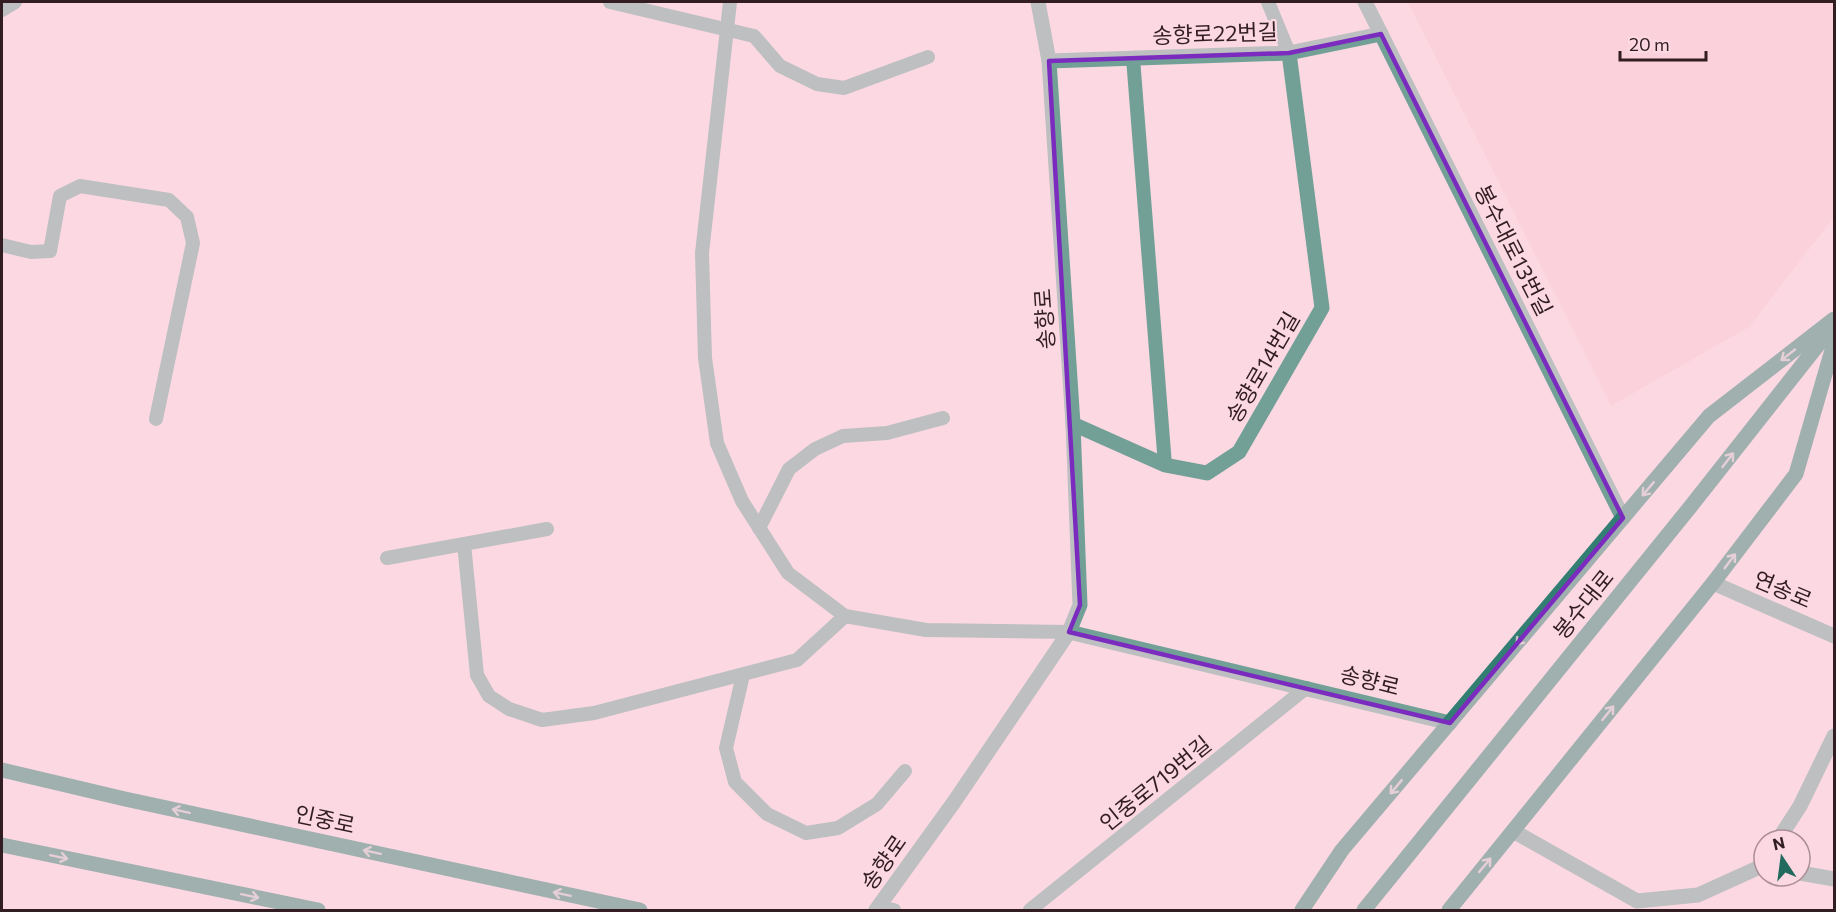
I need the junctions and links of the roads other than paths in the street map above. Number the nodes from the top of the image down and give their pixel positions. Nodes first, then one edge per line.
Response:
1 (15, 2) edge
2 (610, 2) edge
3 (730, 2) edge
4 (1038, 2) edge
5 (1268, 2) edge
6 (1365, 2) edge
7 (2, 10) edge
8 (727, 30) junction
9 (1381, 34) junction
10 (1289, 53) junction
11 (928, 57) dead end
12 (1133, 58) junction
13 (1049, 61) junction
14 (2, 244) edge
15 (1834, 321) edge
16 (1834, 343) edge
17 (943, 418) dead end
18 (156, 419) dead end
19 (1073, 424) junction
20 (1165, 465) junction
21 (1623, 518) junction
22 (759, 528) junction
23 (548, 529) dead end
24 (464, 544) junction
25 (387, 558) dead end
26 (1713, 583) junction
27 (845, 616) junction
28 (1069, 632) junction
29 (1834, 636) edge
30 (742, 675) junction
31 (1306, 688) junction
32 (1450, 723) junction
33 (1834, 736) edge
34 (2, 770) edge
35 (905, 771) dead end
36 (1786, 828) edge
37 (1513, 831) junction
38 (2, 845) edge
39 (1752, 870) edge
40 (1812, 875) edge
41 (1834, 879) edge
42 (1639, 906) edge
43 (883, 909) edge
44 (318, 910) edge
45 (640, 910) edge
46 (1030, 910) edge
47 (1302, 910) edge
48 (1364, 910) edge
49 (1449, 910) edge

1 - 7 lane
2 - 8 lane
3 - 8 lane
4 - 13 street, 송향로
5 - 10 lane
6 - 9 street, 봉수대로13번길
8 - 11 lane
8 - 22 lane
9 - 10 street, 송향로22번길
9 - 21 street, 봉수대로13번길
10 - 12 street, 송향로22번길
10 - 20 street, 송향로14번길
12 - 13 street, 송향로22번길
12 - 20 lane
13 - 19 street, 송향로
14 - 18 lane
15 -> 21 main road
48 -> 15 main road, 봉수대로
26 -> 16 main road
17 - 22 lane
19 - 20 street, 송향로14번길
19 - 28 street, 송향로
21 -> 32 main road
22 - 27 lane
23 - 24 lane
24 - 25 lane
24 - 30 lane
26 - 29 street, 연송로
37 -> 26 main road
27 - 28 lane
27 - 30 lane
28 - 31 street, 송향로
28 - 43 street, 송향로
30 - 35 lane
31 - 32 street, 송향로
31 - 46 lane, 인중로719번길
32 -> 47 main road
33 - 36 street
45 -> 34 main road, 인중로
37 - 42 street
49 -> 37 main road
38 -> 44 main road
39 - 42 street
40 - 41 street

